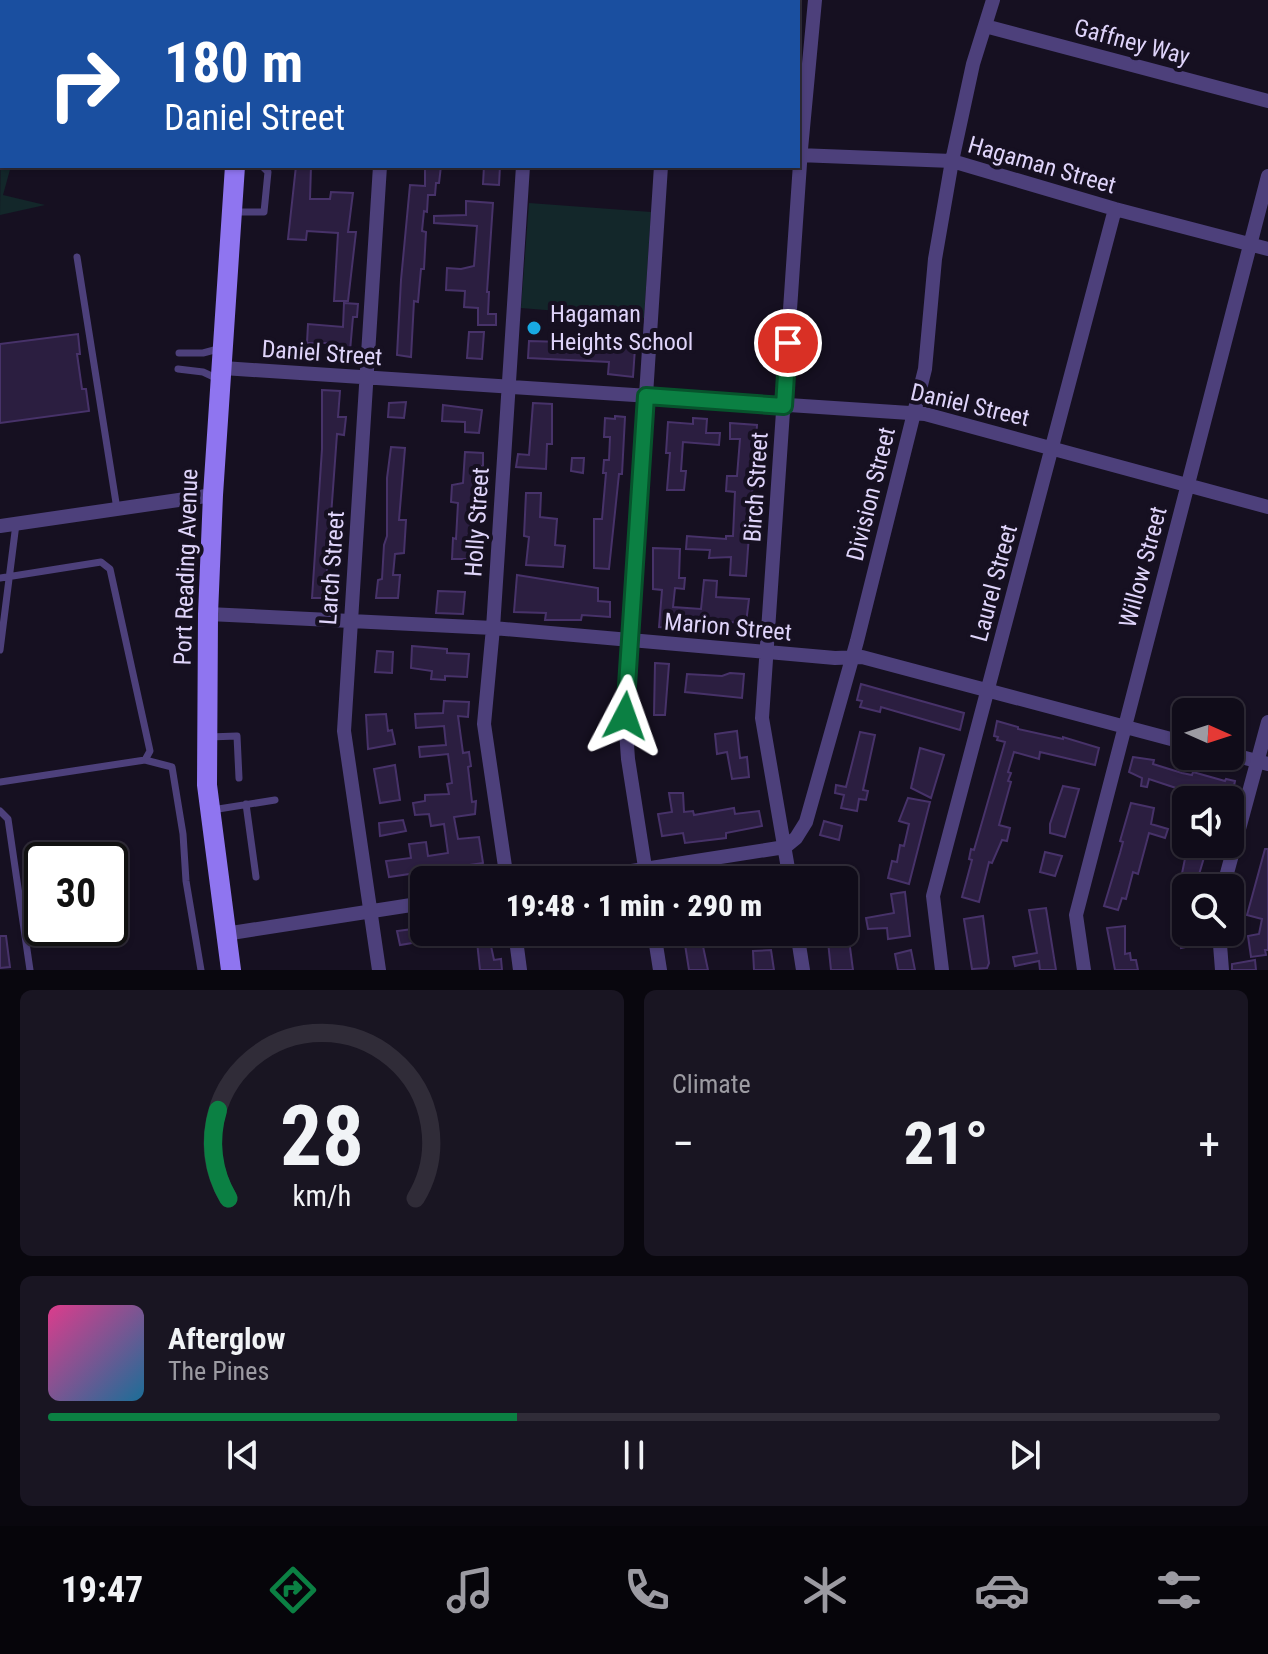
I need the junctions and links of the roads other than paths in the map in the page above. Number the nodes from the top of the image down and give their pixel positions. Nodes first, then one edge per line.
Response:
1 (815, 0) edge
2 (993, 0) edge
3 (985, 26) junction
4 (1268, 101) edge
5 (800, 155) edge
6 (952, 161) junction
7 (235, 168) edge
8 (264, 168) edge
9 (380, 168) edge
10 (523, 168) edge
11 (661, 168) edge
12 (799, 168) edge
13 (1268, 176) edge
14 (1115, 209) junction
15 (232, 212) junction
16 (1249, 244) junction
17 (1268, 249) edge
18 (77, 257) dead end
19 (179, 353) dead end
20 (223, 365) junction
21 (178, 369) dead end
22 (366, 378) junction
23 (508, 387) junction
24 (646, 396) junction
25 (784, 406) junction
26 (914, 413) junction
27 (1053, 448) junction
28 (1187, 485) junction
29 (213, 495) junction
30 (1268, 507) edge
31 (117, 509) junction
32 (16, 524) junction
33 (0, 526) edge
34 (4, 577) edge
35 (208, 614) junction
36 (350, 621) junction
37 (493, 628) junction
38 (630, 640) junction
39 (0, 650) edge
40 (767, 652) junction
41 (851, 658) junction
42 (988, 691) junction
43 (1268, 722) edge
44 (1123, 727) junction
45 (207, 737) junction
46 (1172, 739) edge
47 (145, 760) junction
48 (1263, 763) edge
49 (239, 778) dead end
50 (0, 782) edge
51 (275, 800) dead end
52 (246, 804) junction
53 (210, 810) junction
54 (0, 811) edge
55 (785, 847) junction
56 (505, 866) edge
57 (645, 866) edge
58 (687, 866) edge
59 (788, 866) edge
60 (1227, 874) edge
61 (256, 877) dead end
62 (410, 905) edge
63 (370, 912) junction
64 (225, 934) junction
65 (517, 946) edge
66 (656, 946) edge
67 (799, 946) edge
68 (1220, 946) edge
69 (30, 970) edge
70 (201, 970) edge
71 (231, 970) edge
72 (379, 970) edge
73 (520, 970) edge
74 (660, 970) edge
75 (803, 970) edge
76 (942, 970) edge
77 (1084, 970) edge
78 (1222, 970) edge

1 - 5 street, Birch Street
2 - 3 street, Division Street
3 - 4 street, Gaffney Way
3 - 6 street, Division Street
5 - 6 street, Hagaman Street
6 - 14 street, Hagaman Street
6 - 26 street, Division Street
7 - 15 street, Port Reading Avenue
8 - 15 lane
9 - 22 street, Larch Street
10 - 23 street, Holly Street
11 - 24 street
12 - 25 street, Birch Street
13 - 16 street, Willow Street
14 - 16 street, Hagaman Street
14 - 27 street, Laurel Street
15 - 20 street, Port Reading Avenue
16 - 17 street, Hagaman Street
16 - 28 street, Willow Street
18 - 31 lane
19 - 20 lane
20 - 21 lane
20 - 22 street, Daniel Street
20 - 29 street, Port Reading Avenue
22 - 23 street, Daniel Street
22 - 36 street, Larch Street
23 - 24 street, Daniel Street
23 - 37 street, Holly Street
24 - 25 street, Daniel Street
24 - 38 street
25 - 26 street, Daniel Street
25 - 40 street, Birch Street
26 - 27 street, Daniel Street
26 - 41 street, Division Street
27 - 28 street, Daniel Street
27 - 42 street, Laurel Street
28 - 30 street, Daniel Street
28 - 44 street, Willow Street
29 - 31 street
29 - 35 street, Port Reading Avenue
31 - 32 street
32 - 33 street
32 - 34 lane
34 - 39 lane
34 - 47 lane
35 - 36 street, Marion Street
35 - 45 street, Port Reading Avenue
36 - 37 street, Marion Street
36 - 63 street, Larch Street
37 - 38 street, Marion Street
37 - 56 street, Holly Street
38 - 40 street, Marion Street
38 - 57 street
40 - 41 street, Marion Street
40 - 55 street, Birch Street
41 - 42 street, Marion Street
41 - 55 street, Division Street
42 - 44 street, Marion Street
42 - 76 street, Laurel Street
43 - 48 street
44 - 46 street, Marion Street
44 - 77 street, Willow Street
45 - 49 lane
45 - 53 street, Port Reading Avenue
47 - 50 lane
47 - 70 lane
48 - 60 street
51 - 52 lane
52 - 53 lane
52 - 61 lane
53 - 64 street, Port Reading Avenue
54 - 69 lane
55 - 58 street
55 - 59 street, Birch Street
62 - 63 street
63 - 64 street
63 - 72 street, Larch Street
64 - 71 street, Port Reading Avenue
65 - 73 street
66 - 74 street
67 - 75 street
68 - 78 street

